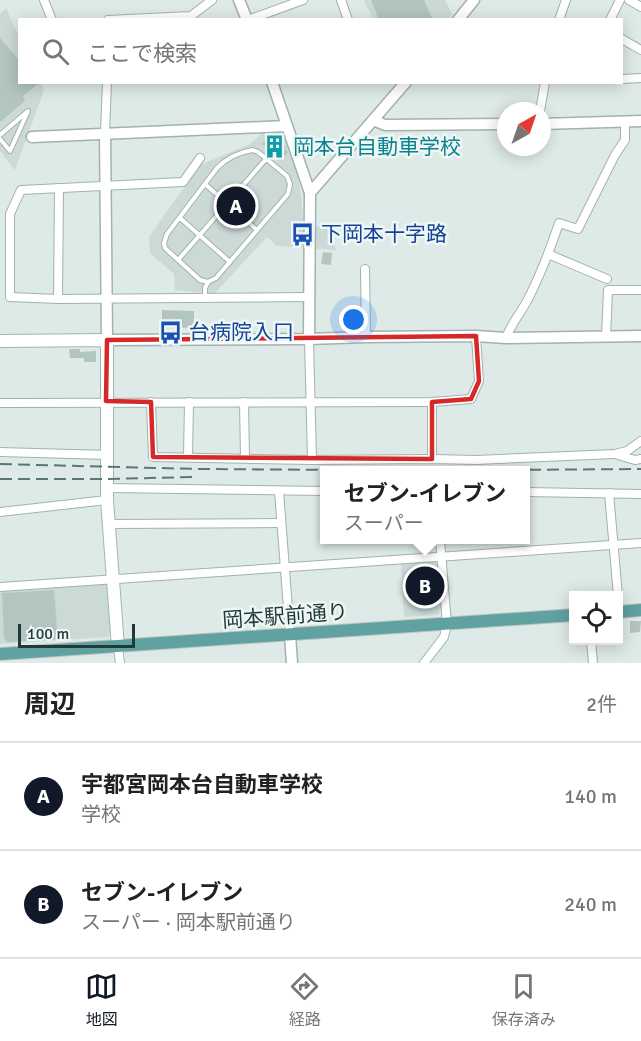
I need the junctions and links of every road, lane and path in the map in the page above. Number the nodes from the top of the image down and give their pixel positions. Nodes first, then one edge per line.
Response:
1 (44, 0) edge
2 (212, 0) edge
3 (239, 0) edge
4 (303, 0) edge
5 (341, 0) edge
6 (474, 0) edge
7 (566, 0) edge
8 (620, 0) edge
9 (629, 0) edge
10 (641, 7) edge
11 (51, 18) edge
12 (192, 18) edge
13 (247, 18) edge
14 (254, 18) edge
15 (347, 18) edge
16 (460, 18) edge
17 (560, 18) edge
18 (611, 18) edge
19 (623, 40) edge
20 (641, 50) edge
21 (641, 78) edge
22 (623, 79) edge
23 (107, 84) edge
24 (273, 84) edge
25 (404, 84) edge
26 (545, 84) edge
27 (542, 102) edge
28 (373, 120) junction
29 (641, 121) edge
30 (625, 122) junction
31 (497, 124) edge
32 (551, 124) edge
33 (287, 126) junction
34 (105, 133) junction
35 (0, 137) edge
36 (32, 137) dead end
37 (200, 158) dead end
38 (266, 159) junction
39 (205, 184) junction
40 (106, 186) junction
41 (59, 188) junction
42 (310, 193) junction
43 (227, 204) junction
44 (180, 218) junction
45 (257, 230) junction
46 (200, 236) junction
47 (548, 254) junction
48 (178, 261) junction
49 (230, 262) junction
50 (365, 268) dead end
51 (607, 279) dead end
52 (208, 282) junction
53 (641, 290) edge
54 (205, 297) junction
55 (308, 297) junction
56 (106, 298) junction
57 (58, 299) junction
58 (476, 336) junction
59 (641, 336) edge
60 (366, 337) junction
61 (606, 337) junction
62 (506, 338) junction
63 (309, 339) junction
64 (107, 340) junction
65 (0, 341) edge
66 (106, 401) junction
67 (311, 401) junction
68 (151, 402) junction
69 (189, 402) junction
70 (244, 402) junction
71 (432, 402) junction
72 (0, 403) edge
73 (641, 441) edge
74 (0, 452) edge
75 (615, 454) junction
76 (108, 455) junction
77 (188, 457) junction
78 (245, 458) junction
79 (432, 459) junction
80 (641, 459) edge
81 (312, 460) junction
82 (279, 491) junction
83 (320, 491) edge
84 (530, 492) edge
85 (609, 493) junction
86 (107, 494) junction
87 (641, 494) edge
88 (0, 512) edge
89 (109, 524) junction
90 (281, 524) junction
91 (641, 543) edge
92 (440, 544) edge
93 (614, 544) junction
94 (442, 556) junction
95 (284, 567) junction
96 (113, 578) junction
97 (0, 587) edge
98 (618, 591) edge
99 (641, 610) edge
100 (623, 612) edge
101 (569, 615) edge
102 (447, 624) junction
103 (290, 635) junction
104 (591, 645) edge
105 (118, 647) junction
106 (0, 654) edge
107 (120, 663) edge
108 (292, 663) edge
109 (424, 663) edge
110 (593, 663) edge

1 - 11 street
2 - 12 street
3 - 13 street
4 - 14 street
5 - 15 street
6 - 16 street
7 - 17 street
8 - 18 street
9 - 10 street
19 - 20 street
21 - 22 street
23 - 34 street
24 - 33 street
25 - 28 street
26 - 27 street
28 - 31 street
28 - 42 street
29 - 30 street
30 - 32 street
30 - 47 street
33 - 34 street
33 - 42 street
34 - 36 street
34 - 40 street
35 - 35 lane
37 - 40 street
38 - 39 lane
38 - 43 lane
38 - 45 lane
39 - 43 lane
39 - 44 lane
40 - 41 street
40 - 56 street
41 - 57 street
41 - 57 street
42 - 55 street
43 - 45 lane
43 - 46 lane
44 - 46 lane
44 - 48 lane
45 - 49 lane
46 - 48 lane
46 - 49 lane
47 - 51 street
47 - 62 street
48 - 52 lane
49 - 52 lane
50 - 60 street
52 - 54 lane
53 - 61 street
54 - 55 street
54 - 56 street
55 - 63 street
56 - 57 street
56 - 64 street
58 - 60 street
58 - 62 street
58 - 71 street
59 - 61 street
60 - 63 street
61 - 62 street
63 - 64 street
63 - 67 street
64 - 65 main road
64 - 66 main road
66 - 68 street
66 - 72 street
66 - 76 main road
67 - 70 street
67 - 71 street
67 - 81 street
68 - 69 street
68 - 77 street
69 - 70 street
69 - 77 street
70 - 78 street
71 - 79 street
73 - 75 street
74 - 76 street
75 - 79 street
75 - 80 street
76 - 86 main road
77 - 78 street
78 - 81 street
79 - 81 street
82 - 83 street
82 - 86 street
82 - 90 street
84 - 85 street
85 - 87 street
85 - 93 street
86 - 88 street
86 - 89 main road
89 - 90 street
89 - 96 main road
90 - 95 street
91 - 93 street
92 - 94 street
93 - 94 street
93 - 98 street
94 - 95 street
94 - 102 street
95 - 96 street
95 - 103 street
96 - 97 street
96 - 105 main road
99 - 100 main road
101 - 102 main road, 岡本駅前通り
102 - 103 main road, 岡本駅前通り
102 - 109 street
103 - 105 main road, 岡本駅前通り
103 - 108 street
104 - 110 street
105 - 106 main road, 岡本駅前通り
105 - 107 street

